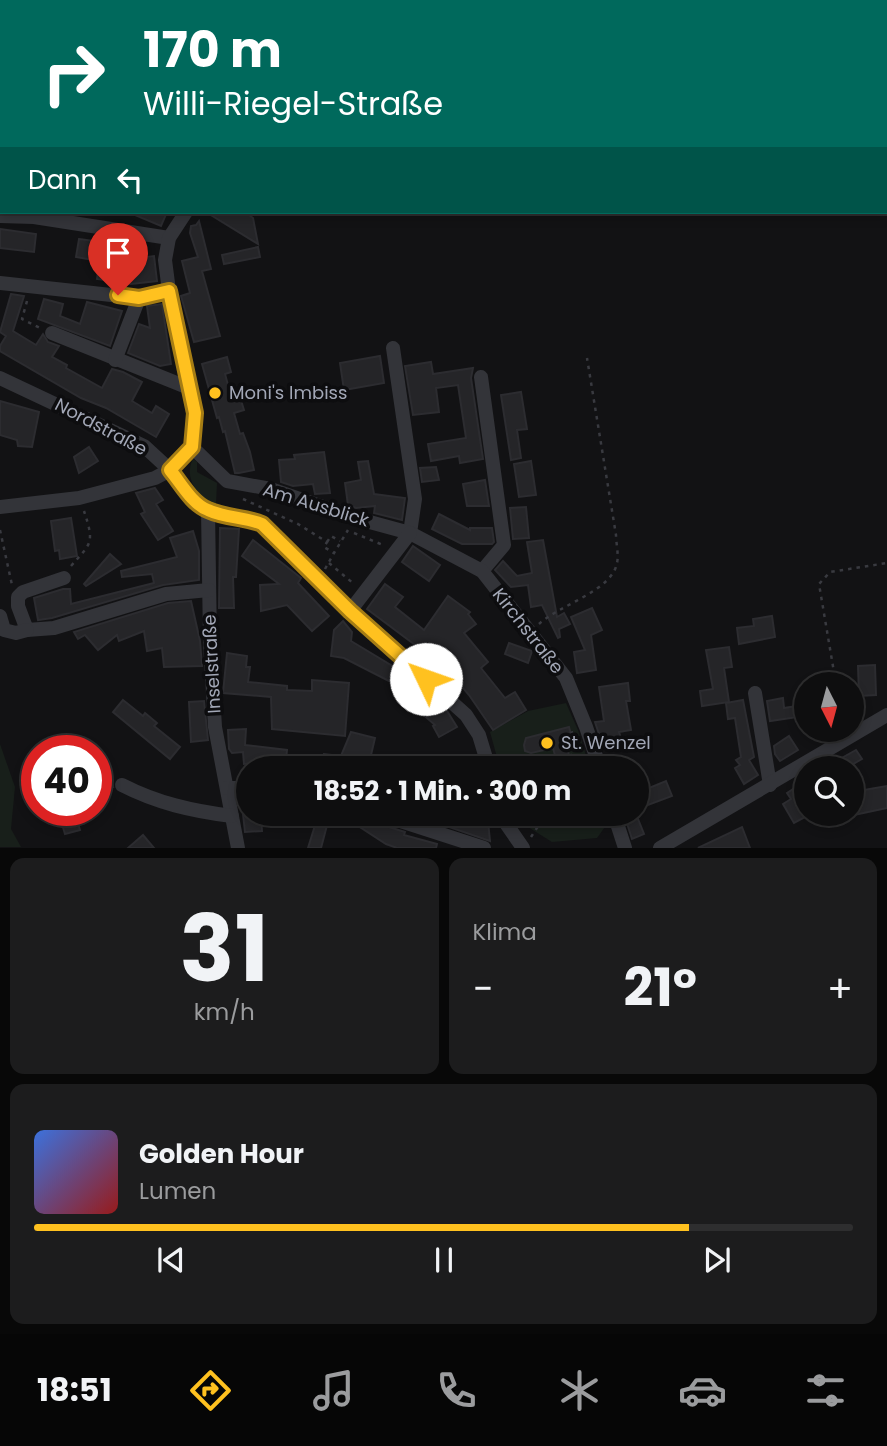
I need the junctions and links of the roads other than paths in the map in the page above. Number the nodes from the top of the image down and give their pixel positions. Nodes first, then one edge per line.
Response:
1 (185, 214) edge
2 (0, 216) edge
3 (169, 238) junction
4 (0, 283) edge
5 (169, 291) junction
6 (139, 298) junction
7 (52, 333) road end
8 (393, 348) dead end
9 (115, 360) junction
10 (481, 377) dead end
11 (0, 378) edge
12 (189, 388) junction
13 (192, 447) junction
14 (170, 470) junction
15 (0, 507) edge
16 (208, 510) junction
17 (410, 533) junction
18 (482, 571) junction
19 (64, 578) road end
20 (209, 590) junction
21 (18, 601) junction
22 (350, 611) junction
23 (0, 614) edge
24 (27, 630) junction
25 (755, 693) dead end
26 (887, 715) edge
27 (485, 756) edge
28 (596, 756) edge
29 (122, 785) dead end
30 (770, 785) junction
31 (227, 788) junction
32 (236, 788) edge
33 (232, 816) junction
34 (416, 826) edge
35 (510, 826) edge
36 (618, 826) edge
37 (520, 844) edge
38 (238, 848) edge
39 (484, 848) edge
40 (625, 848) edge
41 (660, 848) edge

1 - 3 street
2 - 3 street
3 - 5 street
4 - 6 street
5 - 6 street
5 - 12 street
6 - 9 street
7 - 9 street
8 - 17 street
9 - 12 street
10 - 18 street
11 - 14 street, Nordstraße
12 - 13 street
13 - 14 street
13 - 17 street, Am Ausblick
14 - 15 street
14 - 16 street, Nordstraße
16 - 20 street, Inselstraße
16 - 22 street
17 - 18 street, Kirchstraße
17 - 22 street
18 - 28 street, Kirchstraße
19 - 21 street
20 - 24 street
20 - 31 street, Inselstraße
21 - 23 street
21 - 24 street
22 - 27 street
23 - 24 street
25 - 30 street
26 - 30 street
29 - 33 street
30 - 41 street
31 - 32 street
31 - 33 street, Inselstraße
33 - 38 street, Inselstraße
34 - 39 street
35 - 37 street
36 - 40 street

